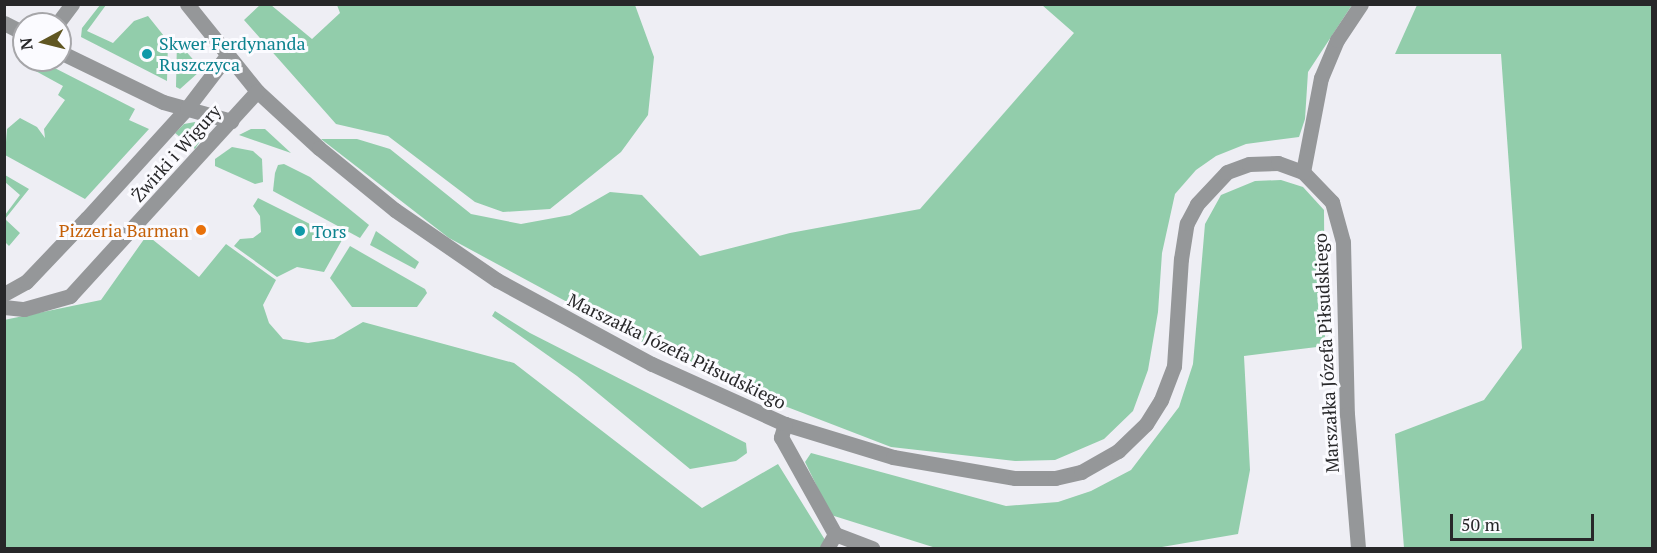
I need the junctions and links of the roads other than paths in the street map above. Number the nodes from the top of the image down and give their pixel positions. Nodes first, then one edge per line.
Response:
1 (187, 4) edge
2 (1361, 4) edge
3 (226, 57) junction
4 (72, 58) edge
5 (257, 91) junction
6 (187, 108) junction
7 (231, 121) junction
8 (1303, 172) junction
9 (4, 294) edge
10 (4, 307) edge
11 (785, 424) junction
12 (835, 534) junction
13 (827, 549) edge
14 (872, 549) edge
15 (1358, 549) edge

1 - 3 street, Marszałka Józefa Piłsudskiego
2 - 8 street
3 - 5 street, Marszałka Józefa Piłsudskiego
3 - 6 street, Żwirki i Wigury
4 - 6 street
5 - 7 street, Żwirki i Wigury
5 - 11 street, Marszałka Józefa Piłsudskiego
6 - 7 street
6 - 9 street, Żwirki i Wigury
7 - 10 street, Żwirki i Wigury
8 - 11 street, Marszałka Józefa Piłsudskiego
8 - 15 street, Marszałka Józefa Piłsudskiego
11 - 12 street
12 - 13 street
12 - 14 street

